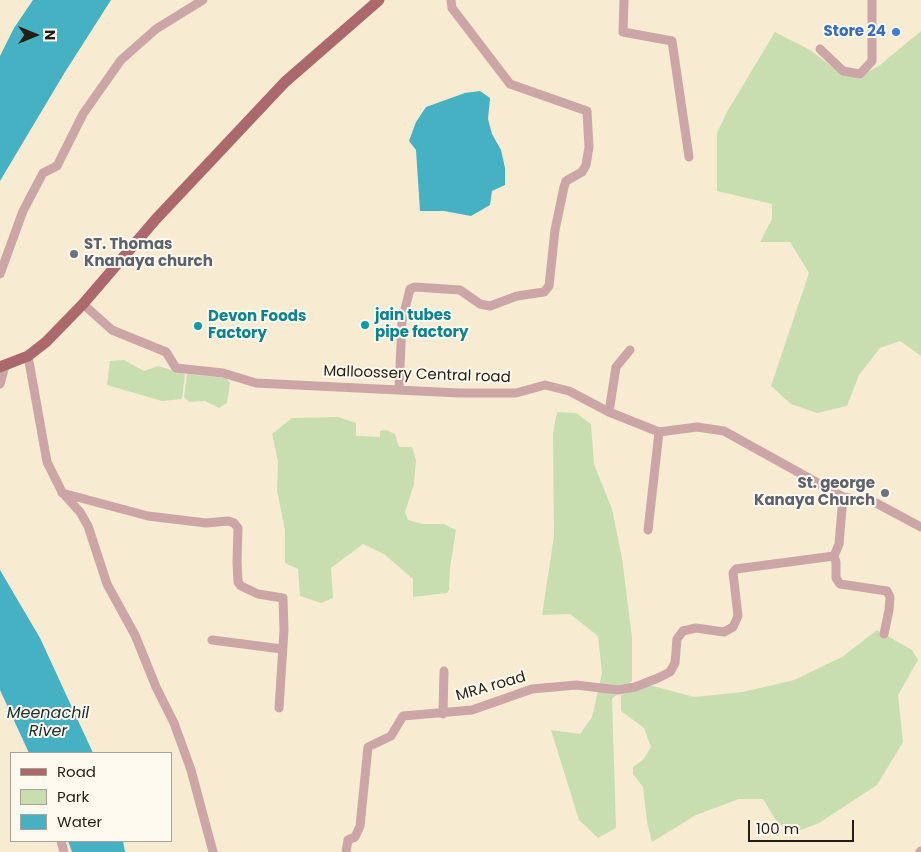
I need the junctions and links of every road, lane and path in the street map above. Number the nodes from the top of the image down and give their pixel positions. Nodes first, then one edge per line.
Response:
1 (202, 0) edge
2 (379, 0) edge
3 (451, 0) edge
4 (624, 0) edge
5 (872, 0) edge
6 (820, 49) dead end
7 (689, 158) dead end
8 (0, 274) edge
9 (83, 304) junction
10 (630, 350) dead end
11 (28, 356) junction
12 (3, 366) edge
13 (0, 384) edge
14 (399, 386) junction
15 (609, 412) junction
16 (659, 432) junction
17 (62, 492) junction
18 (842, 498) junction
19 (921, 527) edge
20 (648, 530) dead end
21 (834, 556) junction
22 (884, 634) dead end
23 (212, 640) dead end
24 (282, 649) junction
25 (444, 671) dead end
26 (279, 708) dead end
27 (443, 714) junction
28 (213, 852) edge
29 (346, 852) edge

1 - 8 street
2 - 9 main road
3 - 14 street
4 - 7 street
5 - 6 street
9 - 11 main road
9 - 14 street, Malloossery Central road
10 - 15 street
11 - 12 main road
11 - 17 street
12 - 13 street
14 - 15 street, Malloossery Central road
15 - 16 street, Malloossery Central road
16 - 18 street, Malloossery Central road
16 - 20 street
17 - 24 street
17 - 28 street
18 - 19 street, Malloossery Central road
18 - 21 street
21 - 22 street
21 - 27 street, MRA road
23 - 24 street
24 - 26 street
25 - 27 street
27 - 29 street, MRA road

